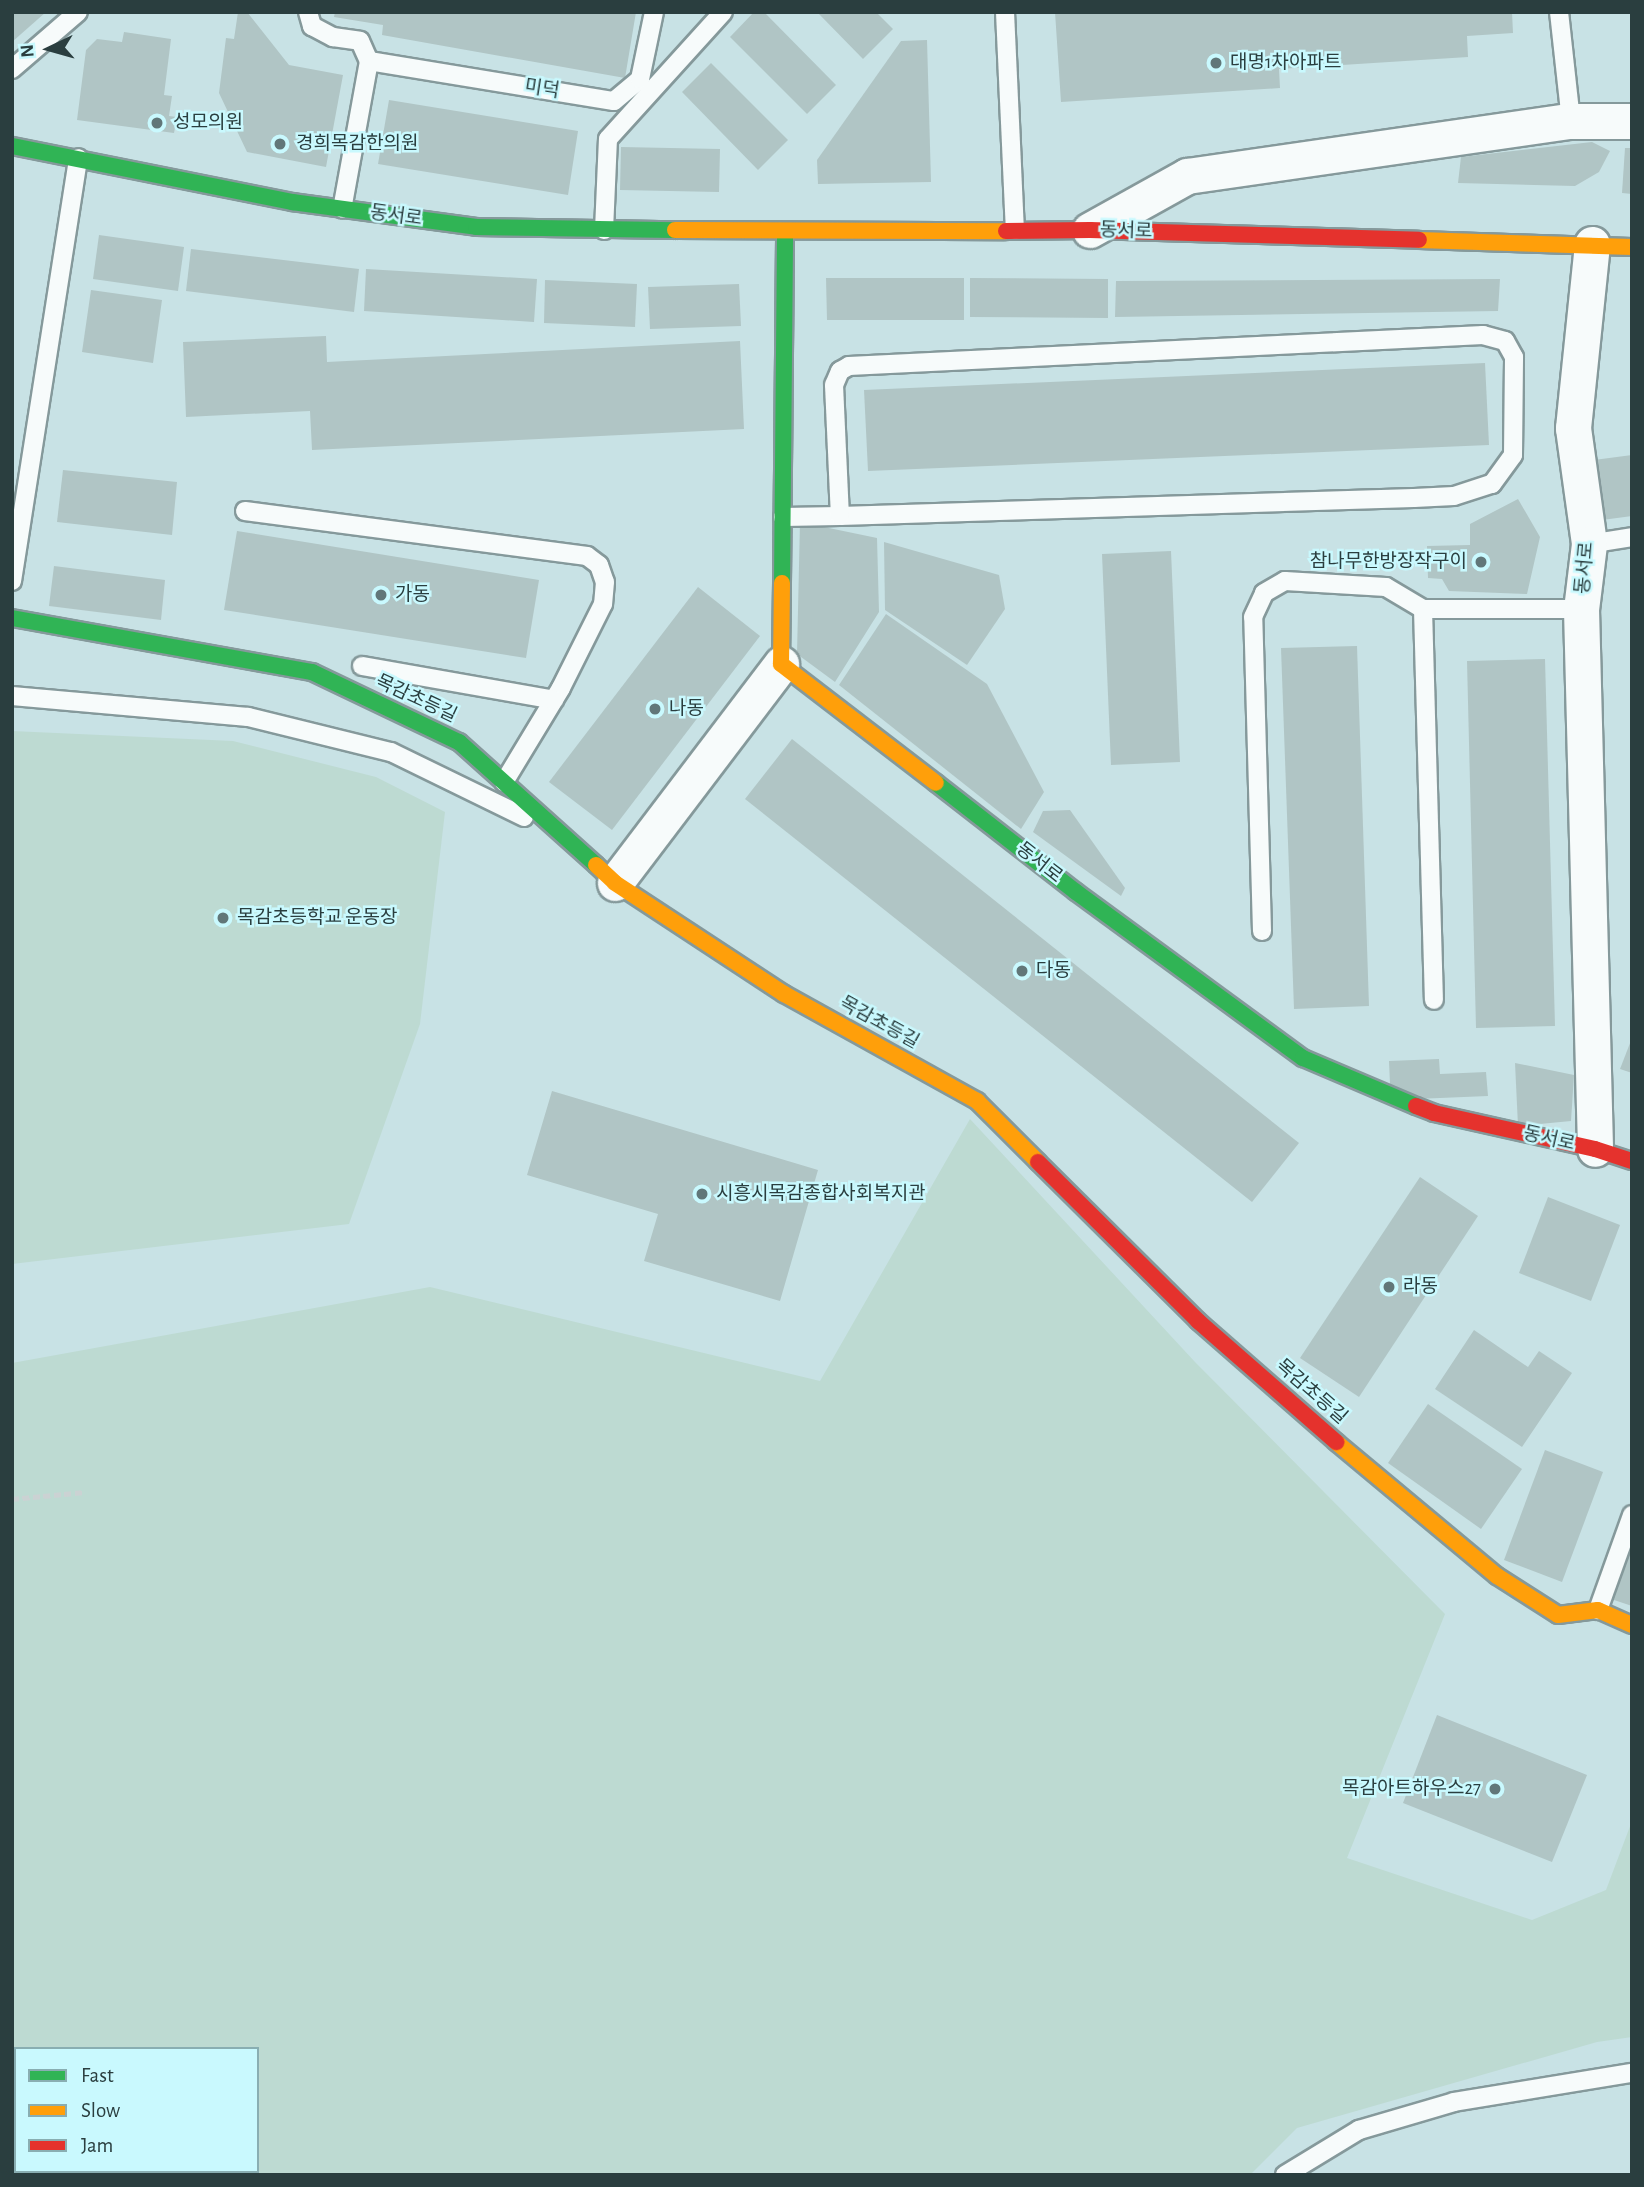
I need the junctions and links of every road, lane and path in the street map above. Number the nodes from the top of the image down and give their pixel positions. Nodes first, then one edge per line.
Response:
1 (78, 12) edge
2 (308, 12) edge
3 (654, 12) edge
4 (723, 12) edge
5 (1005, 12) edge
6 (1559, 12) edge
7 (369, 61) junction
8 (12, 69) edge
9 (1571, 121) junction
10 (1632, 121) edge
11 (12, 146) edge
12 (78, 158) junction
13 (342, 209) junction
14 (604, 230) junction
15 (1015, 230) junction
16 (1090, 230) junction
17 (785, 232) junction
18 (1592, 244) junction
19 (1632, 247) edge
20 (246, 511) dead end
21 (840, 516) junction
22 (783, 517) junction
23 (1632, 537) edge
24 (1590, 544) junction
25 (12, 581) edge
26 (1423, 609) junction
27 (1581, 609) junction
28 (12, 618) edge
29 (781, 664) junction
30 (362, 666) dead end
31 (12, 696) edge
32 (554, 700) junction
33 (504, 782) junction
34 (560, 833) junction
35 (615, 883) junction
36 (1262, 931) dead end
37 (1434, 1000) dead end
38 (1595, 1149) junction
39 (1632, 1161) edge
40 (85, 1492) dead end
41 (12, 1499) edge
42 (1632, 1515) edge
43 (1598, 1610) junction
44 (1632, 1625) edge
45 (1632, 2073) edge
46 (1285, 2175) edge

1 - 8 lane
2 - 7 lane
3 - 7 lane, 미덕
4 - 14 lane
5 - 15 lane
6 - 9 lane
7 - 13 lane
9 - 10 street
9 - 16 street
11 - 12 street, 동서로
12 - 13 street, 동서로
12 - 25 lane
13 - 14 street, 동서로
14 - 17 street, 동서로
15 - 16 street, 동서로
15 - 17 street, 동서로
16 - 18 street, 동서로
17 - 22 street
18 - 19 street, 동서로
18 - 24 street, 동서로
20 - 32 lane
21 - 21 lane
21 - 22 lane
22 - 29 street
23 - 24 lane
24 - 27 street, 동서로
26 - 27 lane
26 - 36 lane
26 - 37 lane
27 - 38 street, 동서로
28 - 33 street, 목감초등길
29 - 35 street
29 - 38 street, 동서로
30 - 32 lane
31 - 34 lane
32 - 33 lane
33 - 34 street, 목감초등길
34 - 35 street, 목감초등길
35 - 43 street, 목감초등길
38 - 39 street
40 - 41 path
42 - 43 lane
43 - 44 street
45 - 46 lane

